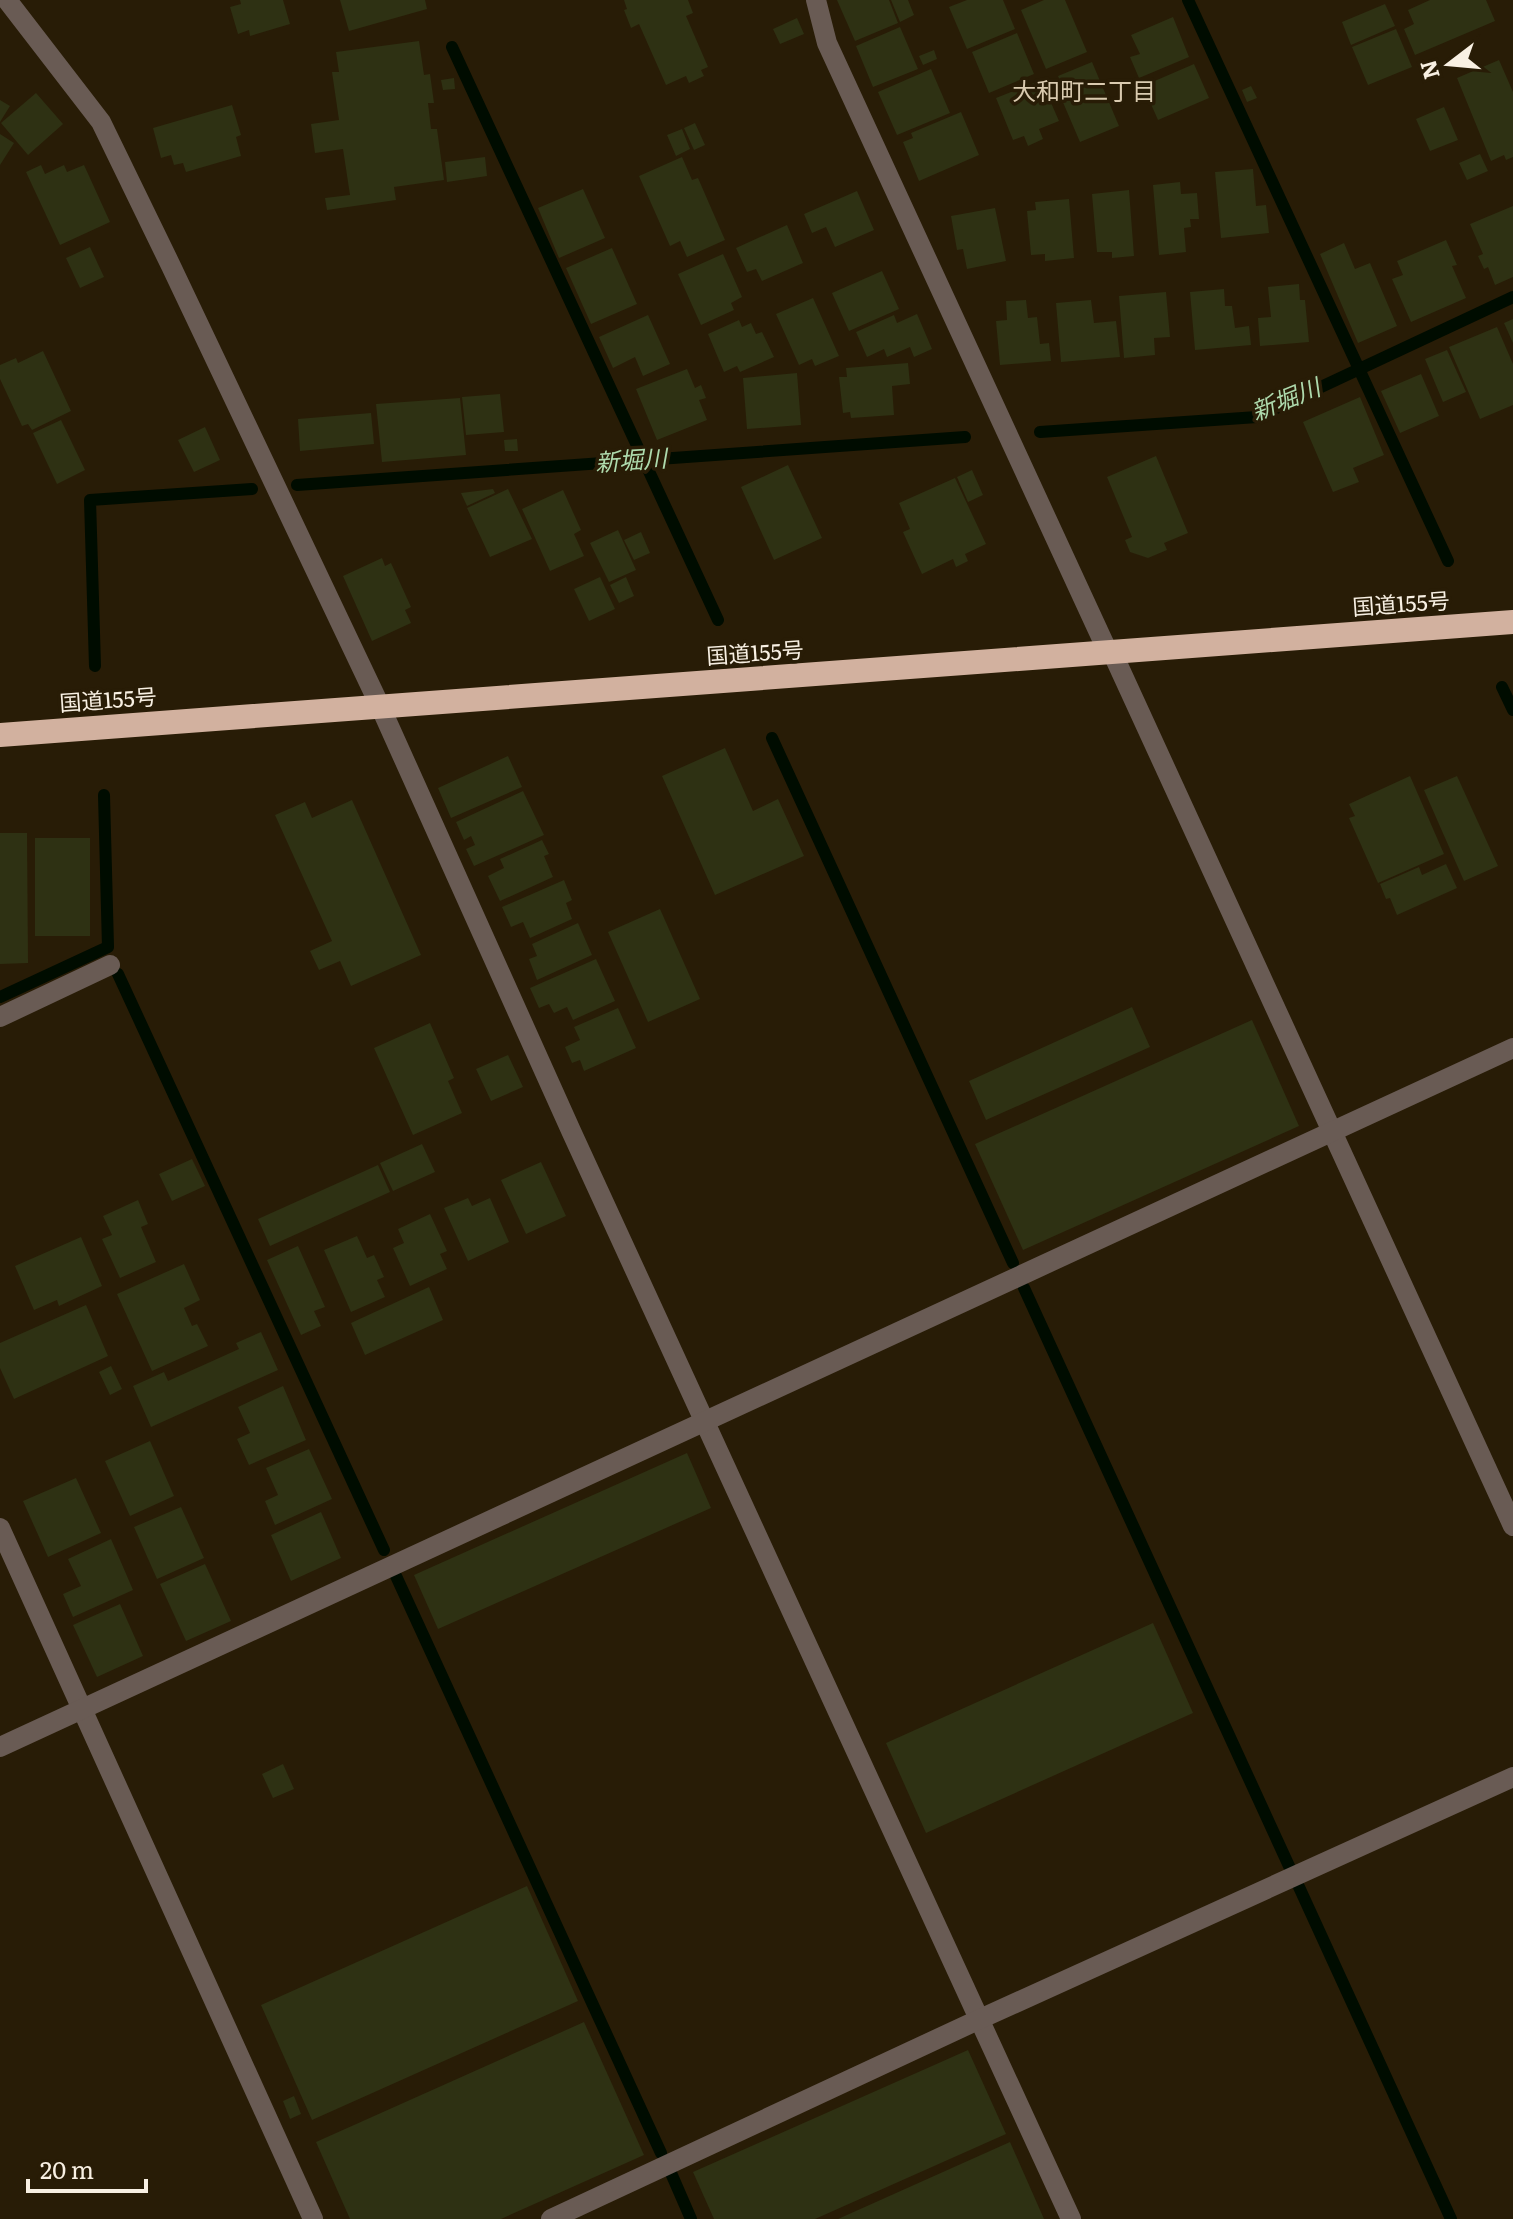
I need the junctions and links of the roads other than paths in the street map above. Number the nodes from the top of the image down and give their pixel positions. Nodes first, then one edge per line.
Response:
1 (7, 0) edge
2 (816, 0) edge
3 (1513, 622) edge
4 (1110, 652) junction
5 (380, 706) junction
6 (0, 735) edge
7 (110, 965) dead end
8 (0, 1017) edge
9 (1513, 1048) edge
10 (1332, 1132) junction
11 (706, 1420) junction
12 (1513, 1526) edge
13 (0, 1528) edge
14 (82, 1709) junction
15 (0, 1747) edge
16 (1513, 1777) edge
17 (980, 2019) junction
18 (313, 2219) edge
19 (551, 2219) edge
20 (1071, 2219) edge

1 - 5 street
2 - 4 street
3 - 4 highway, 国道155号
4 - 5 highway, 国道155号
4 - 10 street
5 - 6 highway, 国道155号
5 - 11 street
7 - 8 street
9 - 10 street
10 - 11 street
10 - 12 street
11 - 14 street
11 - 17 street
13 - 14 street
14 - 15 street
14 - 18 street
16 - 17 street
17 - 19 street
17 - 20 street

